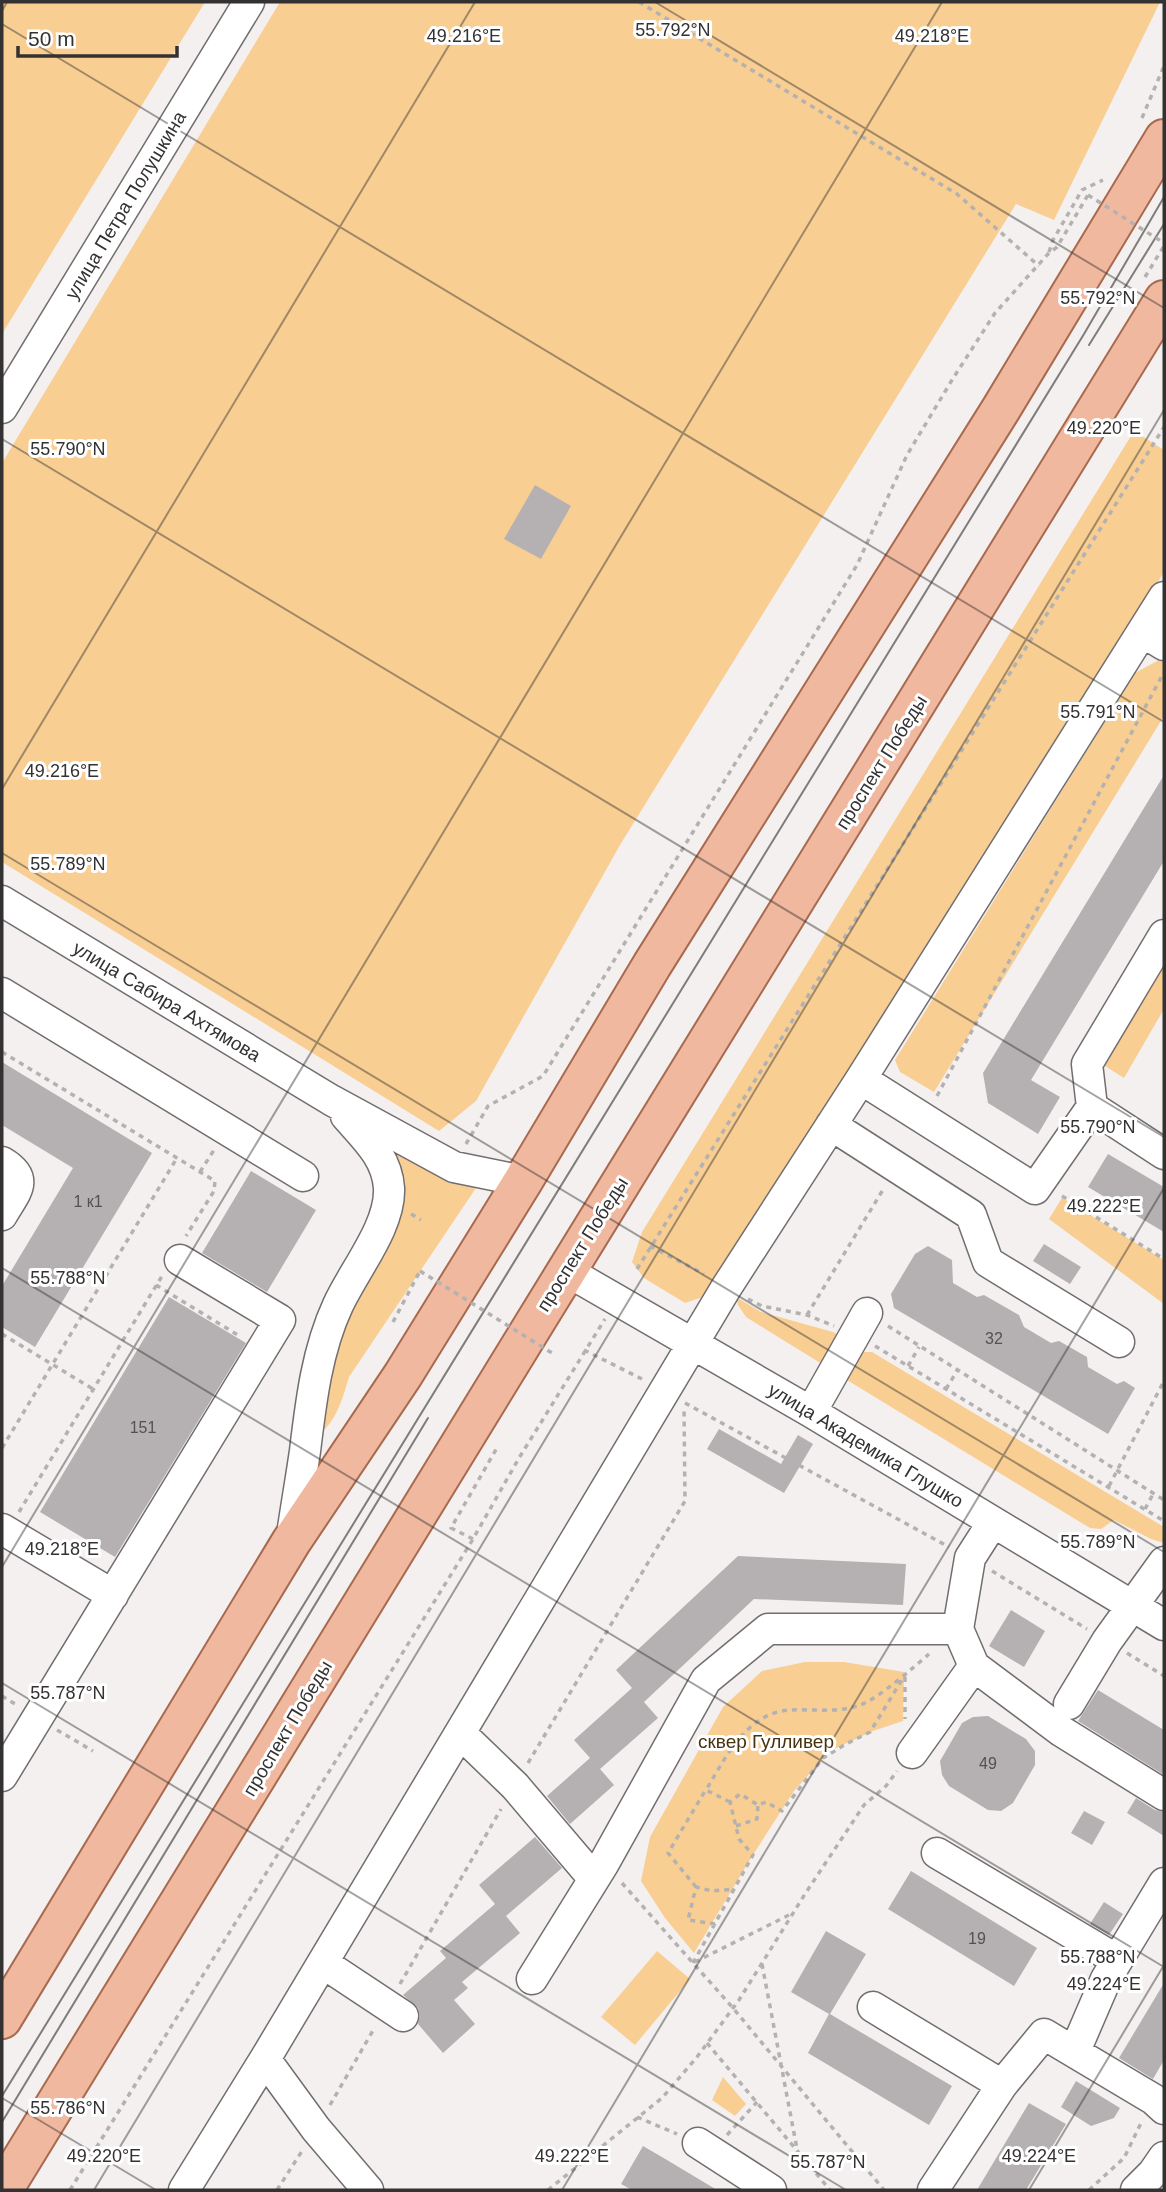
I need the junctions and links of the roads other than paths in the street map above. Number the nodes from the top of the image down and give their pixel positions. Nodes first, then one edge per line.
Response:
1 (248, 2) edge
2 (1152, 131) edge
3 (1154, 290) edge
4 (2, 408) edge
5 (1164, 597) edge
6 (1153, 638) edge
7 (2, 901) edge
8 (1161, 950) edge
9 (2, 993) edge
10 (861, 1079) junction
11 (331, 1100) junction
12 (1092, 1107) junction
13 (831, 1125) junction
14 (1164, 1154) edge
15 (2, 1161) edge
16 (303, 1175) dead end
17 (523, 1181) junction
18 (2, 1215) edge
19 (176, 1257) road end
20 (565, 1270) junction
21 (860, 1323) road end
22 (1119, 1342) dead end
23 (694, 1343) junction
24 (811, 1412) junction
25 (993, 1522) junction
26 (5, 1530) edge
27 (291, 1542) junction
28 (1164, 1562) edge
29 (113, 1595) junction
30 (1134, 1606) junction
31 (1164, 1625) edge
32 (958, 1629) junction
33 (974, 1666) junction
34 (1069, 1704) dead end
35 (460, 1733) junction
36 (912, 1753) road end
37 (2, 1776) edge
38 (1164, 1795) edge
39 (937, 1853) dead end
40 (599, 1871) junction
41 (1164, 1883) edge
42 (1117, 1960) junction
43 (323, 1963) junction
44 (531, 1979) dead end
45 (873, 2007) dead end
46 (402, 2016) dead end
47 (2, 2019) edge
48 (1076, 2051) junction
49 (265, 2059) junction
50 (68, 2084) junction
51 (1002, 2085) junction
52 (1159, 2104) edge
53 (705, 2148) road end
54 (1164, 2157) edge
55 (3, 2190) edge
56 (33, 2190) edge
57 (184, 2190) edge
58 (368, 2190) edge
59 (771, 2190) edge
60 (933, 2190) edge
61 (1136, 2190) edge

1 - 4 street, улица Петра Полушкина
2 - 17 main road
3 - 20 main road, проспект Победы
5 - 6 street
6 - 10 street
7 - 11 street, улица Сабира Ахтямова
8 - 12 street
9 - 16 street
10 - 12 street
10 - 13 street
11 - 17 street, улица Сабира Ахтямова
11 - 27 street, улица Сабира Ахтямова
12 - 14 street
13 - 22 street
13 - 23 street
15 - 18 street
17 - 27 main road
19 - 29 street
20 - 23 street, улица Академика Глушко
20 - 50 main road, проспект Победы
21 - 24 street
23 - 24 street, улица Академика Глушко
23 - 35 street
24 - 25 street, улица Академика Глушко
25 - 30 street, улица Академика Глушко
25 - 32 street
26 - 29 street
27 - 47 main road
28 - 30 street
29 - 37 street
30 - 31 street, улица Академика Глушко
30 - 34 street
32 - 33 street
32 - 40 street
33 - 36 street
33 - 38 street
35 - 40 street
35 - 43 street
39 - 42 street
40 - 44 street
41 - 42 street
42 - 48 street
43 - 46 street
43 - 49 street
45 - 51 street
48 - 51 street
48 - 52 street
49 - 57 street
49 - 58 street
50 - 55 main road, проспект Победы
50 - 56 main road
51 - 60 street
53 - 59 street
54 - 61 street

